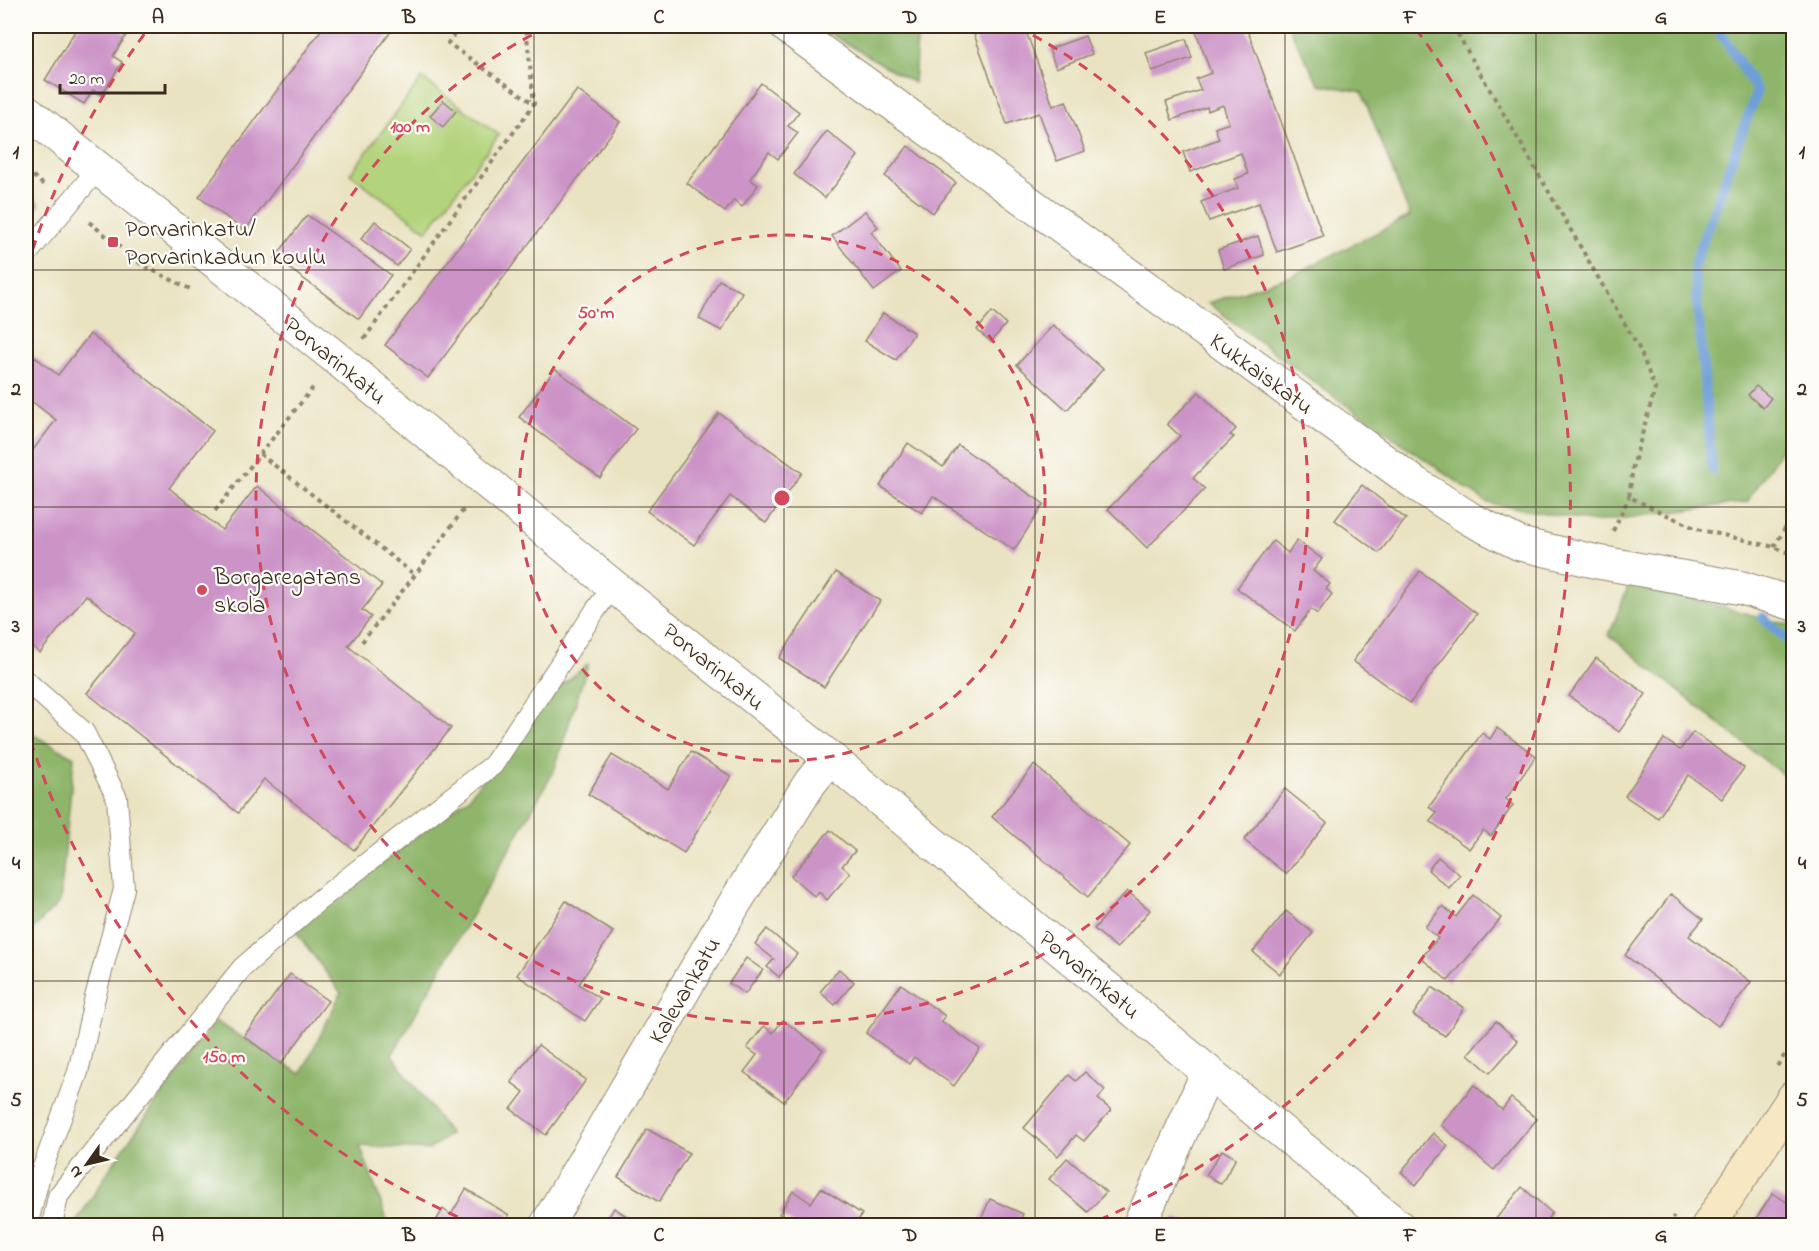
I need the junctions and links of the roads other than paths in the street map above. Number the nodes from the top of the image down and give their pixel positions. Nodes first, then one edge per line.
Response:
1 (786, 26) edge
2 (26, 111) edge
3 (97, 170) junction
4 (26, 255) edge
5 (614, 586) junction
6 (1794, 604) edge
7 (26, 681) edge
8 (830, 758) junction
9 (1208, 1072) junction
10 (1794, 1097) edge
11 (27, 1226) edge
12 (52, 1226) edge
13 (546, 1226) edge
14 (1139, 1226) edge
15 (1398, 1226) edge
16 (1708, 1226) edge

1 - 6 street, Kukkaiskatu
2 - 3 street, Porvarinkatu
3 - 4 lane
3 - 5 street, Porvarinkatu
5 - 8 street, Porvarinkatu
5 - 12 lane
7 - 11 lane
8 - 9 street, Porvarinkatu
8 - 13 street, Kalevankatu
9 - 14 street
9 - 15 street, Porvarinkatu
10 - 16 main road

